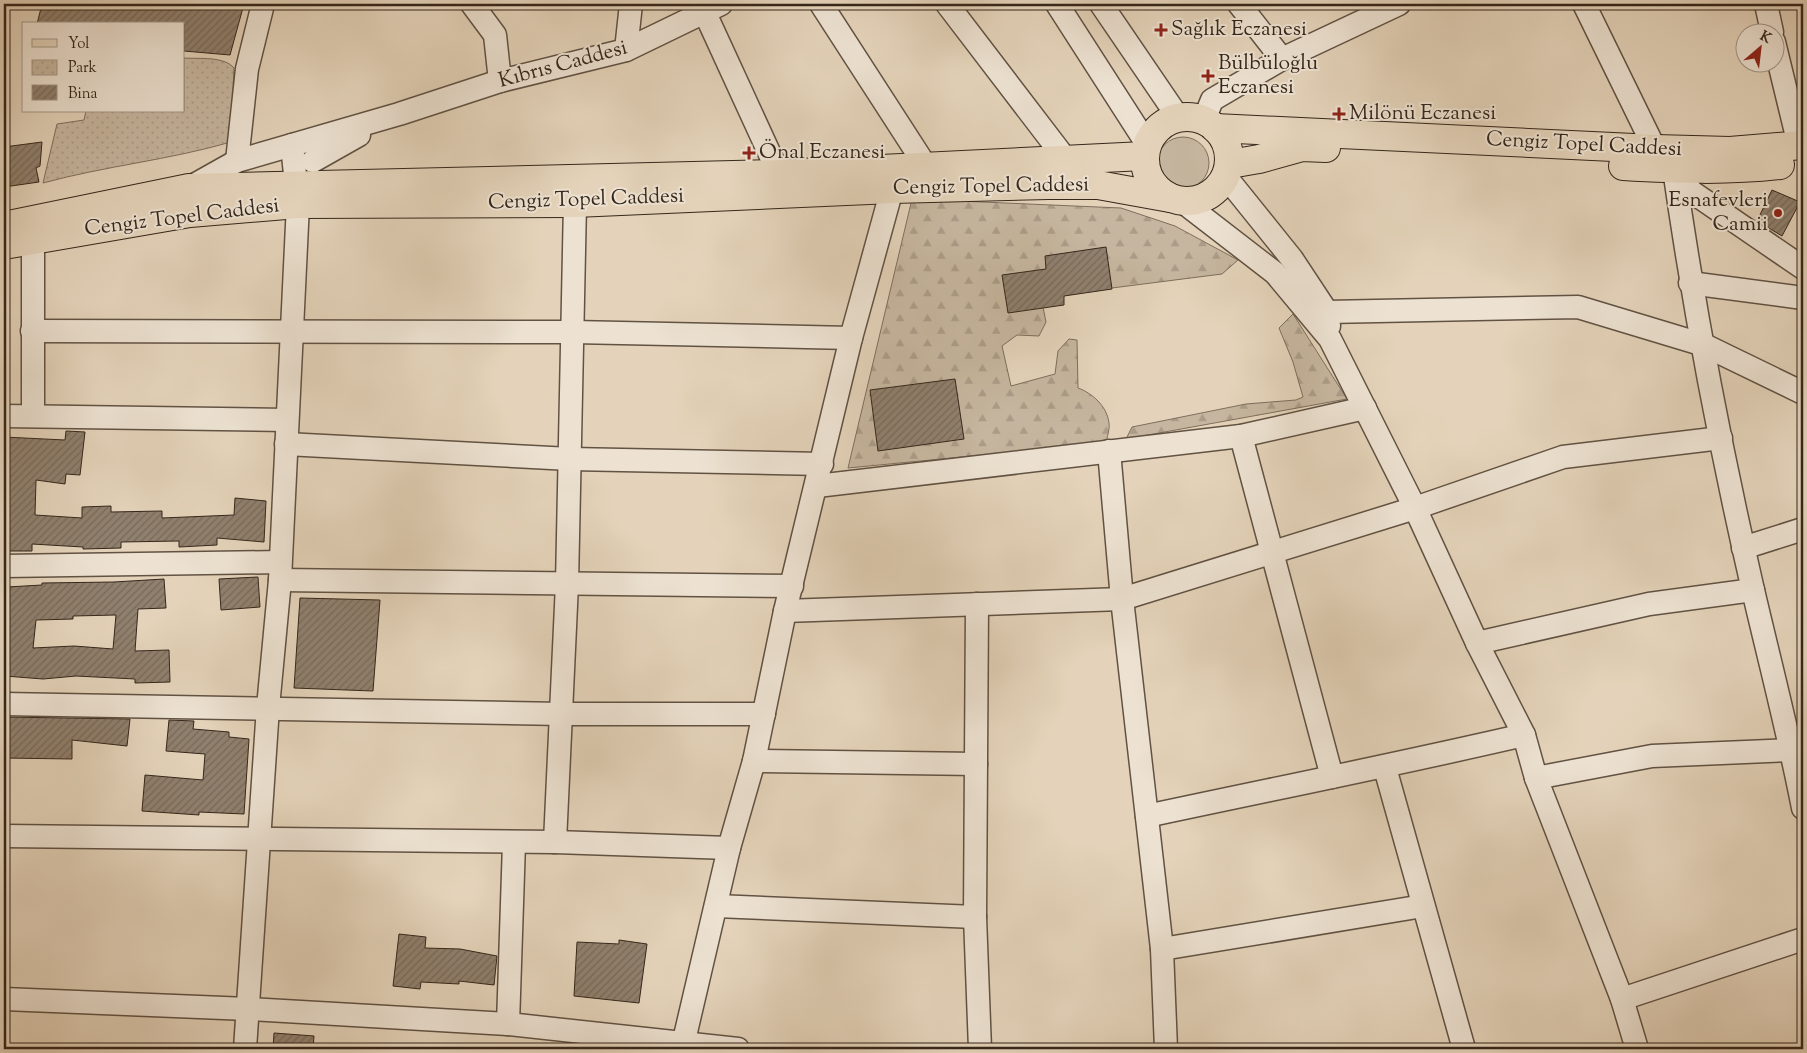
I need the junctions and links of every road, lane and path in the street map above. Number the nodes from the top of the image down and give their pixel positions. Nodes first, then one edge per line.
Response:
1 (263, 4) edge
2 (472, 4) edge
3 (631, 4) edge
4 (821, 4) edge
5 (947, 4) edge
6 (1057, 4) edge
7 (1101, 4) edge
8 (1239, 4) edge
9 (1399, 4) edge
10 (1584, 4) edge
11 (1766, 4) edge
12 (713, 9) edge
13 (1364, 10) edge
14 (1770, 22) edge
15 (626, 50) junction
16 (1282, 59) junction
17 (1782, 72) edge
18 (500, 82) junction
19 (399, 114) junction
20 (1199, 122) junction
21 (296, 144) junction
22 (1655, 149) junction
23 (1146, 150) junction
24 (1802, 151) edge
25 (238, 161) junction
26 (1067, 161) junction
27 (927, 168) junction
28 (1674, 169) junction
29 (1228, 170) junction
30 (779, 174) junction
31 (304, 184) junction
32 (189, 188) junction
33 (892, 188) junction
34 (1176, 200) junction
35 (575, 202) junction
36 (4, 226) edge
37 (33, 239) junction
38 (4, 245) edge
39 (1803, 268) edge
40 (1690, 283) junction
41 (1803, 298) edge
42 (1327, 312) junction
43 (32, 331) junction
44 (573, 332) junction
45 (292, 333) junction
46 (851, 338) junction
47 (1330, 339) junction
48 (1704, 345) junction
49 (1803, 393) edge
50 (1366, 408) junction
51 (4, 416) edge
52 (33, 416) junction
53 (286, 420) junction
54 (1240, 436) junction
55 (1721, 438) junction
56 (286, 444) junction
57 (1109, 452) junction
58 (570, 459) junction
59 (820, 475) junction
60 (1415, 508) junction
61 (1803, 529) edge
62 (1744, 548) junction
63 (1272, 552) junction
64 (4, 566) edge
65 (280, 571) junction
66 (567, 584) junction
67 (792, 586) junction
68 (1753, 590) junction
69 (1122, 599) junction
70 (977, 604) junction
71 (785, 611) junction
72 (1478, 643) junction
73 (4, 704) edge
74 (268, 707) junction
75 (562, 714) junction
76 (764, 714) junction
77 (1524, 735) junction
78 (1792, 750) junction
79 (754, 760) junction
80 (976, 764) junction
81 (1385, 768) junction
82 (1332, 777) junction
83 (1536, 778) junction
84 (1803, 808) edge
85 (1147, 816) junction
86 (4, 836) edge
87 (258, 840) junction
88 (555, 842) junction
89 (514, 843) junction
90 (730, 848) junction
91 (716, 906) junction
92 (1423, 906) junction
93 (975, 918) junction
94 (1803, 939) edge
95 (1162, 949) junction
96 (4, 999) edge
97 (1622, 999) junction
98 (248, 1009) junction
99 (508, 1024) junction
100 (685, 1048) edge
101 (245, 1049) edge
102 (738, 1049) edge
103 (980, 1049) edge
104 (1166, 1049) edge
105 (1464, 1049) edge
106 (1637, 1049) edge

1 - 25 street
2 - 18 street
3 - 15 street
4 - 27 street
5 - 26 street
6 - 23 street
7 - 20 street
8 - 16 street
9 - 13 street
10 - 22 street
11 - 14 street
12 - 15 street, Kıbrıs Caddesi
12 - 30 street
13 - 16 street
15 - 18 street, Kıbrıs Caddesi
16 - 20 street
17 - 24 street
18 - 19 street, Kıbrıs Caddesi
19 - 21 street
19 - 31 street
20 - 22 main road, Cengiz Topel Caddesi
20 - 23 main road
20 - 29 main road
21 - 25 street
21 - 31 street
21 - 31 street
22 - 24 main road, Cengiz Topel Caddesi
23 - 26 main road, Cengiz Topel Caddesi
23 - 34 main road
24 - 28 main road, Cengiz Topel Caddesi
25 - 32 street
26 - 27 main road, Cengiz Topel Caddesi
27 - 30 main road, Cengiz Topel Caddesi
28 - 29 main road, Cengiz Topel Caddesi
28 - 39 street
28 - 40 street
29 - 34 main road
29 - 42 street
30 - 31 main road, Cengiz Topel Caddesi
31 - 32 main road, Cengiz Topel Caddesi
31 - 35 main road, Cengiz Topel Caddesi
31 - 37 main road, Cengiz Topel Caddesi
31 - 45 street
32 - 36 main road, Cengiz Topel Caddesi
33 - 34 main road, Cengiz Topel Caddesi
33 - 35 main road, Cengiz Topel Caddesi
33 - 46 street
34 - 47 street
35 - 44 street
37 - 38 main road, Cengiz Topel Caddesi
37 - 43 street
40 - 41 street
40 - 48 street
42 - 47 street
42 - 48 street
43 - 45 street
43 - 52 street
44 - 45 street
44 - 46 street
44 - 58 street
45 - 53 street
46 - 59 street
47 - 50 street
48 - 49 street
48 - 55 street
50 - 54 street
50 - 60 street
51 - 52 street
52 - 53 street
53 - 56 street
54 - 57 street
54 - 63 street
55 - 60 street
55 - 62 street
56 - 58 street
56 - 65 street
57 - 59 street
57 - 69 street
58 - 59 street
58 - 66 street
59 - 67 street
60 - 63 street
60 - 72 street
61 - 62 street
62 - 68 street
63 - 69 street
63 - 82 street
64 - 65 street
65 - 66 street
65 - 74 street
66 - 67 street
66 - 75 street
67 - 71 street
68 - 72 street
68 - 78 street
69 - 70 street
69 - 85 street
70 - 71 street
70 - 80 street
71 - 76 street
72 - 77 street
73 - 74 street
74 - 75 street
74 - 87 street
75 - 76 street
75 - 88 street
76 - 79 street
77 - 81 street
77 - 83 street
78 - 83 street
78 - 84 street
79 - 80 street
79 - 90 street
80 - 93 street
81 - 82 street
81 - 92 street
82 - 85 street
83 - 97 street
85 - 95 street
86 - 87 street
87 - 89 street
87 - 98 street
88 - 89 street
88 - 90 street
89 - 99 street
90 - 91 street
91 - 93 street
91 - 100 street
92 - 95 street
92 - 105 street
93 - 103 street
94 - 97 street
95 - 104 street
96 - 98 street
97 - 106 street
98 - 99 street
98 - 101 street
99 - 100 street
100 - 102 street

